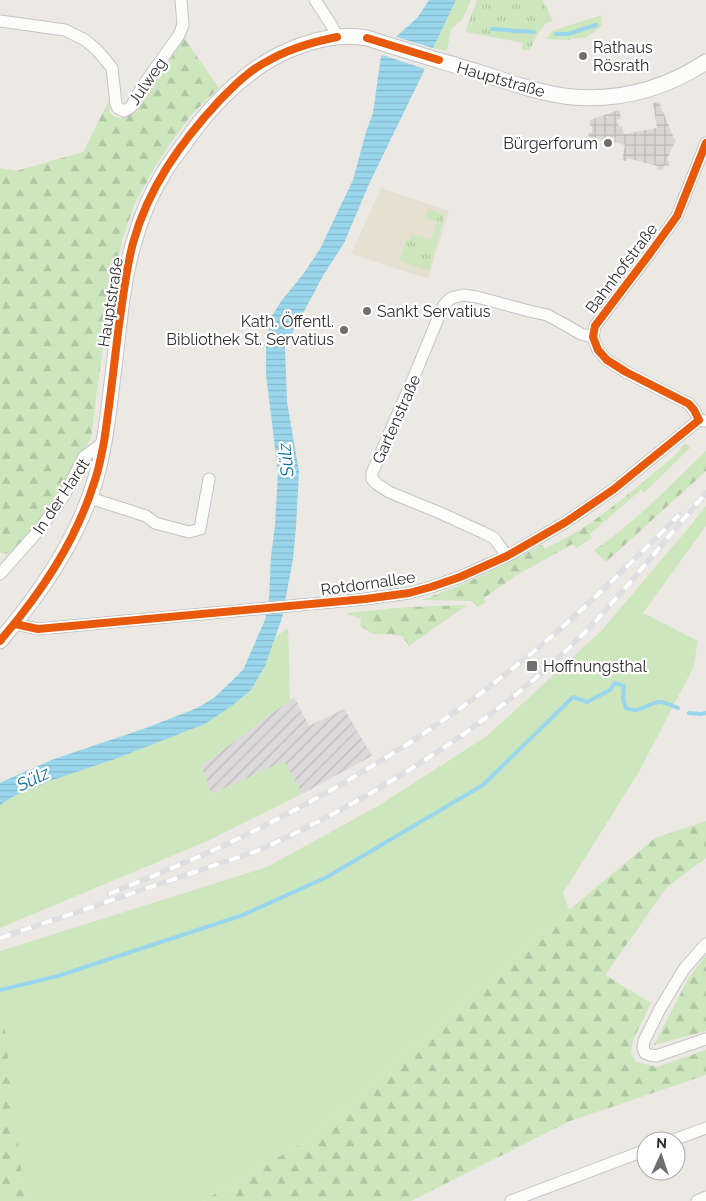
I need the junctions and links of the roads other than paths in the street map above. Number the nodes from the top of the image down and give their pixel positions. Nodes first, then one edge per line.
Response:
1 (181, 0) edge
2 (315, 0) edge
3 (0, 21) edge
4 (337, 36) junction
5 (706, 62) edge
6 (706, 143) edge
7 (694, 173) junction
8 (706, 178) edge
9 (593, 337) junction
10 (702, 421) edge
11 (104, 442) junction
12 (209, 479) dead end
13 (90, 498) junction
14 (507, 556) junction
15 (0, 574) edge
16 (14, 624) junction
17 (0, 642) edge
18 (706, 944) edge
19 (706, 1039) edge
20 (706, 1128) edge
21 (686, 1135) edge
22 (636, 1154) edge
23 (706, 1197) edge
24 (511, 1201) edge
25 (697, 1201) edge

1 - 3 street, Julweg
2 - 4 street
4 - 5 main road, Hauptstraße
4 - 11 main road, Hauptstraße
6 - 7 street, Bahnhofstraße
7 - 8 street
7 - 9 street, Bahnhofstraße
9 - 10 street, Bahnhofstraße
9 - 14 street, Gartenstraße
10 - 14 street, Rotdornallee
11 - 13 main road, Hauptstraße
11 - 15 street, In der Hardt
12 - 13 street
13 - 16 main road, Hauptstraße
14 - 16 street, Rotdornallee
16 - 17 main road, Hauptstraße
18 - 19 street
20 - 21 street
22 - 24 street
23 - 25 street

